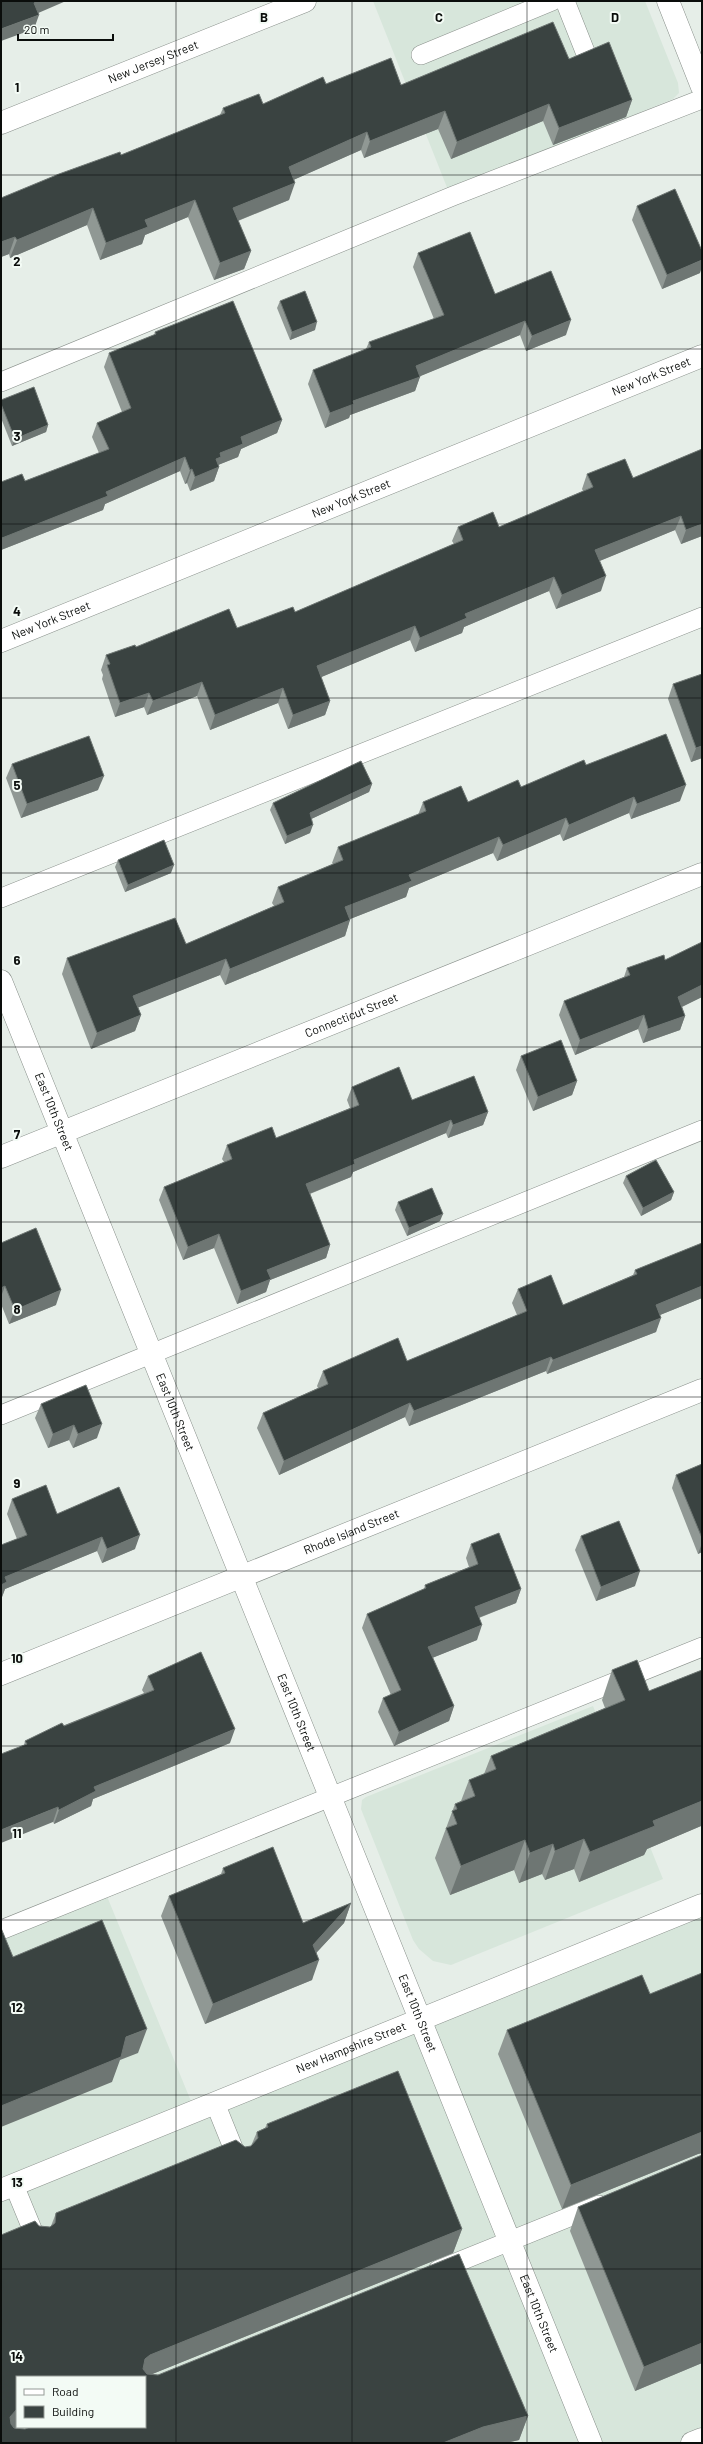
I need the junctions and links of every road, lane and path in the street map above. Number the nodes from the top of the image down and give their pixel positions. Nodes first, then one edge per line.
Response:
1 (305, 1) edge
2 (552, 1) edge
3 (565, 1) edge
4 (668, 1) edge
5 (586, 54) edge
6 (421, 55) dead end
7 (702, 87) edge
8 (702, 99) edge
9 (1, 123) edge
10 (702, 356) edge
11 (1, 382) edge
12 (702, 617) edge
13 (1, 641) edge
14 (702, 874) edge
15 (1, 898) edge
16 (1, 981) edge
17 (702, 1130) edge
18 (62, 1132) junction
19 (1, 1157) edge
20 (152, 1354) junction
21 (702, 1390) edge
22 (1, 1415) edge
23 (242, 1576) junction
24 (702, 1647) edge
25 (1, 1674) edge
26 (332, 1797) junction
27 (702, 1905) edge
28 (1, 1930) edge
29 (420, 2020) junction
30 (215, 2103) junction
31 (238, 2160) edge
32 (8, 2187) edge
33 (616, 2198) edge
34 (37, 2241) edge
35 (510, 2241) junction
36 (418, 2278) edge
37 (702, 2439) edge
38 (592, 2443) edge
39 (692, 2443) edge

1 - 9 street, New Jersey Street
2 - 6 lane
3 - 5 lane
4 - 7 street
8 - 11 lane
10 - 13 street, New York Street
12 - 15 lane
14 - 18 street, Connecticut Street
16 - 18 street, East 10th Street
17 - 20 lane
18 - 19 street, Connecticut Street
18 - 20 street, East 10th Street
20 - 22 lane
20 - 23 street, East 10th Street
21 - 23 street, Rhode Island Street
23 - 25 street, Rhode Island Street
23 - 26 street, East 10th Street
24 - 26 lane
26 - 28 lane
26 - 29 street, East 10th Street
27 - 29 street, New Hampshire Street
29 - 30 street, New Hampshire Street
29 - 35 street, East 10th Street
30 - 31 lane
30 - 32 street, New Hampshire Street
32 - 34 lane
33 - 35 lane
35 - 36 lane
35 - 38 street, East 10th Street
37 - 39 street

